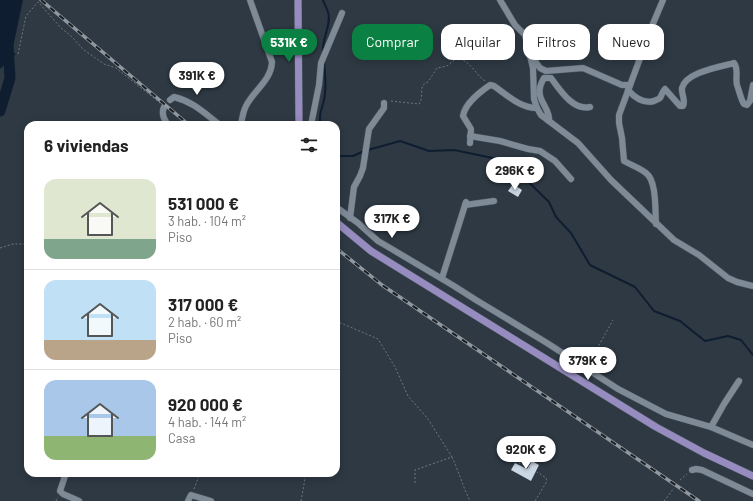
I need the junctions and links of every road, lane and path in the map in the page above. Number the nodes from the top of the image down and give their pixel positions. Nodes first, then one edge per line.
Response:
1 (250, 0) edge
2 (298, 0) edge
3 (500, 0) edge
4 (663, 0) edge
5 (342, 13) dead end
6 (523, 34) edge
7 (18, 54) dead end
8 (531, 60) edge
9 (534, 60) edge
10 (490, 85) junction
11 (753, 85) edge
12 (629, 88) junction
13 (170, 100) dead end
14 (384, 103) joint
15 (164, 107) joint
16 (590, 107) dead end
17 (537, 108) junction
18 (165, 121) edge
19 (215, 121) edge
20 (242, 121) edge
21 (299, 121) edge
22 (312, 121) edge
23 (549, 121) junction
24 (470, 136) junction
25 (470, 143) dead end
26 (571, 178) dead end
27 (494, 201) dead end
28 (340, 210) edge
29 (350, 218) junction
30 (656, 224) junction
31 (340, 225) edge
32 (24, 244) edge
33 (0, 248) edge
34 (442, 278) junction
35 (753, 286) edge
36 (613, 320) dead end
37 (340, 323) edge
38 (586, 369) junction
39 (739, 381) dead end
40 (711, 427) junction
41 (753, 445) edge
42 (452, 458) junction
43 (515, 461) dead end
44 (530, 468) dead end
45 (692, 470) joint
46 (537, 472) dead end
47 (753, 476) edge
48 (65, 477) edge
49 (198, 477) edge
50 (305, 477) edge
51 (680, 480) dead end
52 (415, 483) dead end
53 (674, 488) dead end
54 (753, 494) edge
55 (191, 495) junction
56 (79, 501) edge
57 (188, 501) edge
58 (211, 501) edge
59 (301, 501) edge
60 (470, 501) edge
61 (535, 501) edge
62 (664, 501) edge

1 - 20 street
2 - 21 main road
3 - 6 street
4 - 12 street
5 - 22 street
7 - 15 path
8 - 17 street
9 - 12 street
10 - 14 path
10 - 17 street
10 - 24 street
11 - 12 street
12 - 30 street
13 - 19 street
14 - 29 street
15 - 18 street
16 - 23 street
17 - 23 street
23 - 30 street
24 - 25 street
24 - 26 street
27 - 34 street
28 - 29 street
29 - 34 street
30 - 35 street
31 - 47 main road
32 - 33 path
34 - 38 street
36 - 38 path
37 - 42 path
38 - 40 street
39 - 40 street
40 - 41 street
42 - 52 path
42 - 60 path
43 - 44 path
45 - 51 path
45 - 54 street
46 - 61 path
48 - 56 street
49 - 55 path
50 - 59 path
53 - 62 path
55 - 57 street
55 - 58 street

